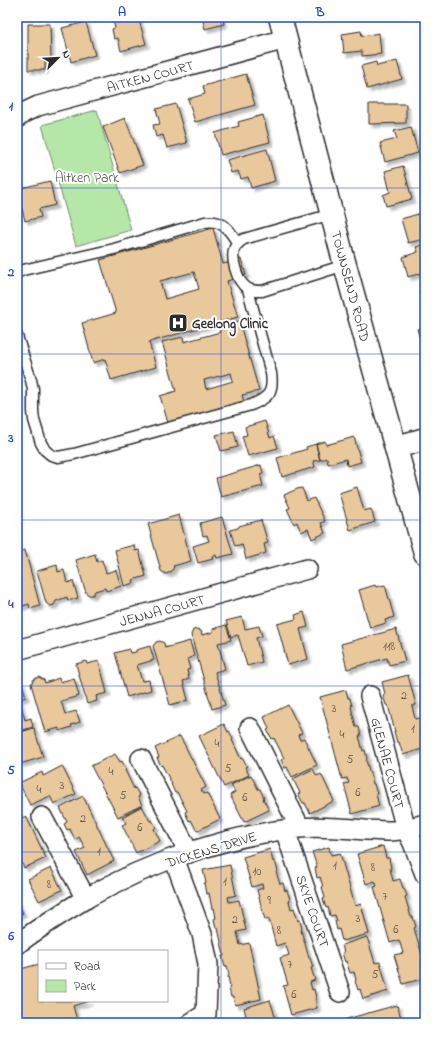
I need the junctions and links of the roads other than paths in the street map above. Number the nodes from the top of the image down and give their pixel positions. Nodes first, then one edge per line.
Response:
1 (280, 17) edge
2 (286, 39) junction
3 (17, 118) edge
4 (332, 214) junction
5 (238, 244) junction
6 (345, 265) junction
7 (17, 273) edge
8 (248, 289) junction
9 (17, 336) edge
10 (425, 439) edge
11 (396, 448) junction
12 (425, 554) edge
13 (307, 569) dead end
14 (17, 650) edge
15 (370, 696) dead end
16 (250, 728) dead end
17 (141, 759) dead end
18 (42, 817) dead end
19 (425, 824) edge
20 (293, 829) junction
21 (406, 829) junction
22 (181, 856) junction
23 (425, 874) edge
24 (86, 899) junction
25 (17, 944) edge
26 (340, 992) dead end
27 (204, 1020) edge

1 - 2 main road, TOWNSEND ROAD
2 - 3 street, AITKEN COURT
2 - 4 main road, TOWNSEND ROAD
4 - 5 lane
4 - 6 main road, TOWNSEND ROAD
5 - 7 lane
5 - 8 lane
6 - 8 lane
6 - 11 main road, TOWNSEND ROAD
8 - 9 lane
10 - 11 main road
11 - 12 main road, TOWNSEND ROAD
13 - 14 street, JENNA COURT
15 - 21 street, GLENAE COURT
16 - 20 street, SKYE COURT
17 - 22 street
18 - 24 street
19 - 21 street, DICKENS DRIVE
20 - 21 street, DICKENS DRIVE
20 - 22 street, DICKENS DRIVE
20 - 26 street, SKYE COURT
21 - 23 street, GLENAE COURT
22 - 24 street, DICKENS DRIVE
22 - 27 street
24 - 25 street, DICKENS DRIVE

